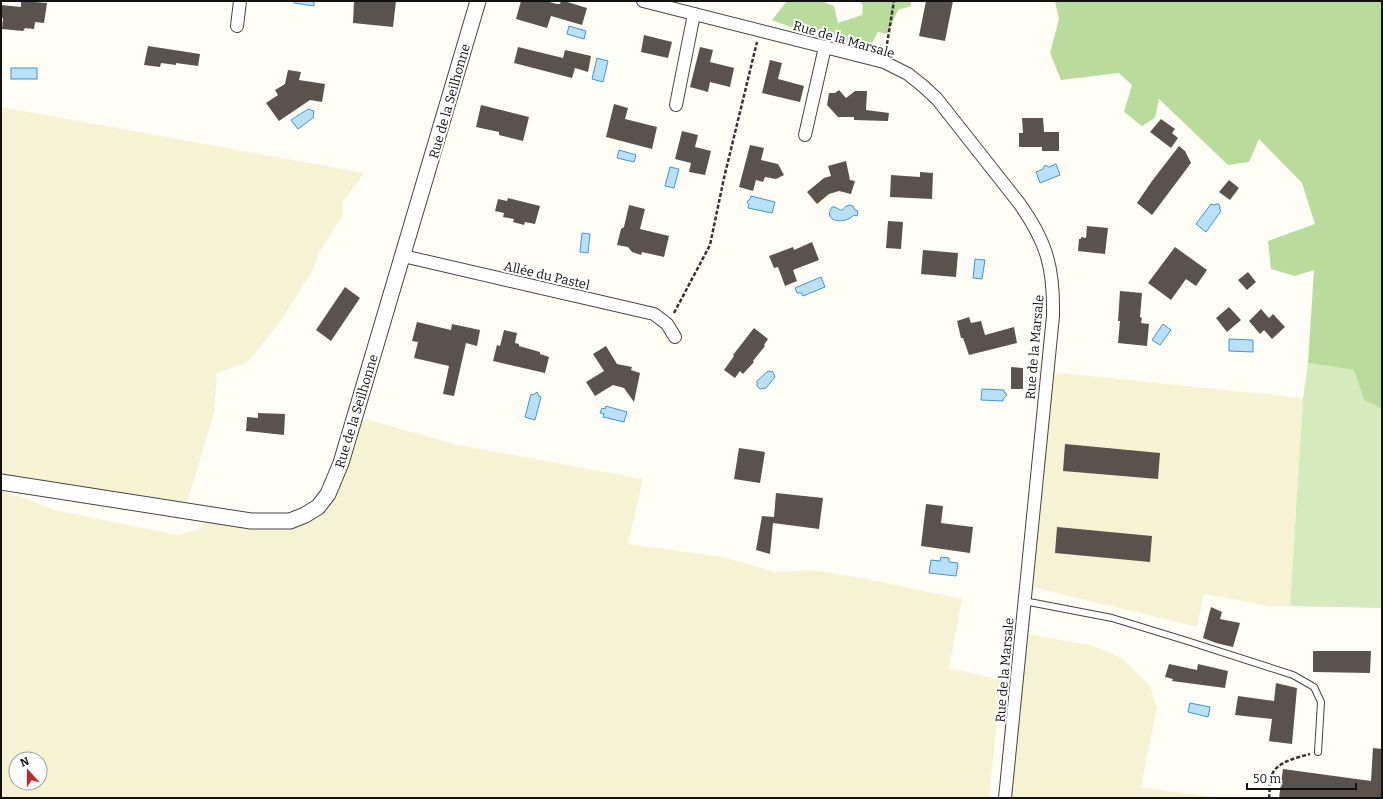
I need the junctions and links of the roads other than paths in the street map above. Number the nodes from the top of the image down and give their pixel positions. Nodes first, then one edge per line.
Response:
1 (240, 1) edge
2 (478, 1) edge
3 (643, 1) edge
4 (671, 4) edge
5 (694, 14) junction
6 (237, 26) dead end
7 (825, 47) junction
8 (676, 105) dead end
9 (805, 135) dead end
10 (403, 256) junction
11 (676, 337) dead end
12 (1, 482) edge
13 (1024, 601) junction
14 (1318, 752) road end
15 (1005, 798) edge

1 - 6 street
2 - 10 street, Rue de la Seilhonne
3 - 4 street, Rue de la Marsale
4 - 5 street, Rue de la Marsale
5 - 7 street, Rue de la Marsale
5 - 8 street
7 - 9 street
7 - 13 street, Rue de la Marsale
10 - 11 street, Allée du Pastel
10 - 12 street, Rue de la Seilhonne
13 - 14 lane
13 - 15 street, Rue de la Marsale

